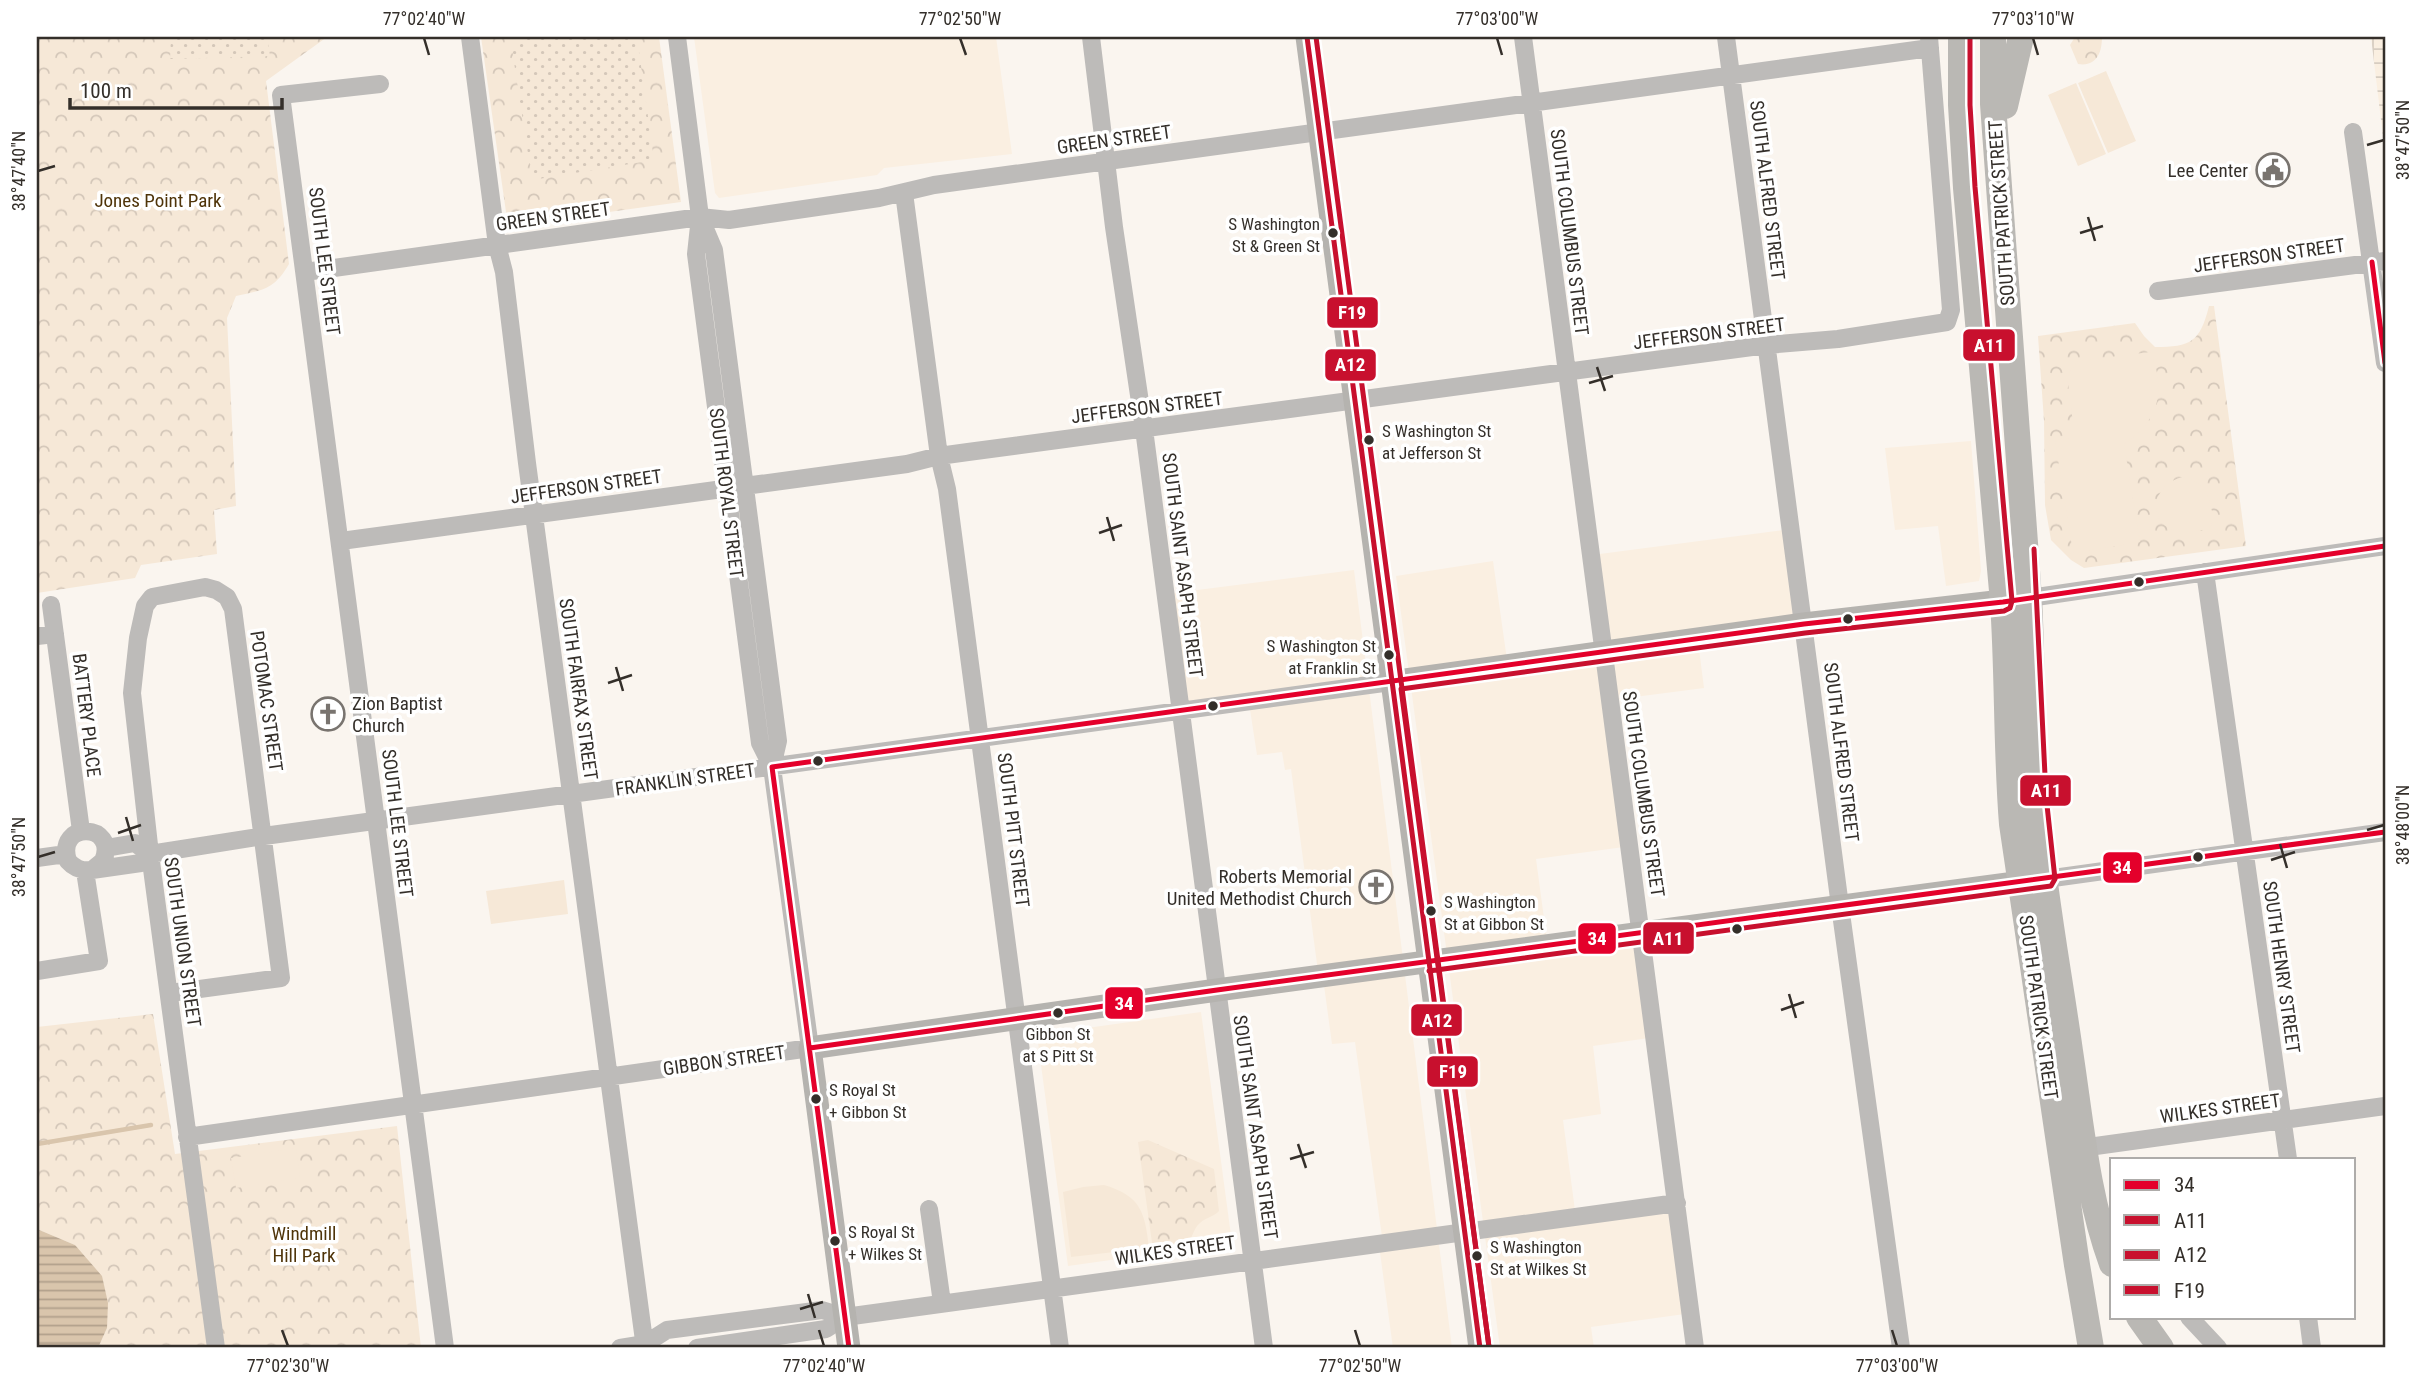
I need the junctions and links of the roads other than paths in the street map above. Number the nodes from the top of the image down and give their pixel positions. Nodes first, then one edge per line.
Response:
1 (470, 37) edge
2 (677, 37) edge
3 (1091, 37) edge
4 (1307, 37) edge
5 (1523, 37) edge
6 (1726, 37) edge
7 (1961, 37) edge
8 (1993, 37) edge
9 (2021, 37) edge
10 (1930, 42) edge
11 (1732, 75) junction
12 (380, 84) dead end
13 (1532, 103) junction
14 (1319, 132) junction
15 (2353, 132) dead end
16 (1998, 156) junction
17 (1107, 161) junction
18 (904, 193) junction
19 (700, 217) junction
20 (496, 245) junction
21 (2379, 261) edge
22 (305, 272) junction
23 (2158, 291) dead end
24 (1767, 345) junction
25 (2385, 363) edge
26 (1567, 373) junction
27 (1354, 401) junction
28 (1144, 429) junction
29 (939, 456) junction
30 (745, 486) junction
31 (727, 489) junction
32 (534, 514) junction
33 (341, 541) junction
34 (2385, 545) edge
35 (2205, 572) junction
36 (205, 587) joint
37 (2016, 600) junction
38 (51, 605) dead end
39 (1804, 624) junction
40 (55, 634) junction
41 (37, 636) edge
42 (1604, 652) junction
43 (1391, 682) junction
44 (1180, 711) junction
45 (981, 738) junction
46 (772, 766) junction
47 (573, 794) junction
48 (377, 821) junction
49 (81, 831) junction
50 (2385, 832) edge
51 (264, 836) junction
52 (106, 848) junction
53 (2244, 850) junction
54 (66, 854) junction
55 (150, 854) junction
56 (37, 858) edge
57 (89, 870) junction
58 (2033, 880) junction
59 (1840, 906) junction
60 (1642, 933) junction
61 (1428, 962) junction
62 (37, 971) edge
63 (1217, 990) junction
64 (170, 993) junction
65 (1017, 1018) junction
66 (810, 1048) junction
67 (610, 1076) junction
68 (413, 1105) junction
69 (2385, 1106) edge
70 (2283, 1120) junction
71 (187, 1137) junction
72 (2072, 1149) junction
73 (2128, 1151) edge
74 (2288, 1158) edge
75 (1676, 1203) junction
76 (929, 1209) dead end
77 (1464, 1232) junction
78 (2110, 1258) edge
79 (1253, 1261) junction
80 (1052, 1289) junction
81 (942, 1303) junction
82 (845, 1317) junction
83 (2140, 1318) edge
84 (2190, 1318) edge
85 (2308, 1318) edge
86 (649, 1347) edge
87 (216, 1348) edge
88 (445, 1348) edge
89 (620, 1348) edge
90 (697, 1348) edge
91 (849, 1348) edge
92 (1059, 1348) edge
93 (1264, 1348) edge
94 (1480, 1348) edge
95 (1695, 1348) edge
96 (1901, 1348) edge
97 (2091, 1348) edge
98 (2161, 1348) edge
99 (2218, 1348) edge
100 (2312, 1348) edge

1 - 20 street, SOUTH FAIRFAX STREET
2 - 19 street, SOUTH ROYAL STREET
3 - 17 street, SOUTH SAINT ASAPH STREET
4 - 14 main road
5 - 13 street, SOUTH COLUMBUS STREET
6 - 11 street, SOUTH ALFRED STREET
7 - 37 highway, SOUTH PATRICK STREET
8 - 16 highway, SOUTH PATRICK STREET
9 - 16 highway
10 - 11 street, GREEN STREET
10 - 24 street, JEFFERSON STREET
11 - 13 street, GREEN STREET
11 - 24 street, SOUTH ALFRED STREET
12 - 22 street, SOUTH LEE STREET
13 - 14 street, GREEN STREET
13 - 26 street, SOUTH COLUMBUS STREET
14 - 17 street, GREEN STREET
14 - 27 main road
15 - 21 street
16 - 37 highway, SOUTH PATRICK STREET
17 - 18 street, GREEN STREET
17 - 28 street, SOUTH SAINT ASAPH STREET
18 - 19 street, GREEN STREET
18 - 29 street, SOUTH PITT STREET
19 - 20 street, GREEN STREET
19 - 30 street, SOUTH ROYAL STREET
19 - 31 street, SOUTH ROYAL STREET
20 - 22 street, GREEN STREET
20 - 32 street, SOUTH FAIRFAX STREET
21 - 23 street, JEFFERSON STREET
21 - 25 street
22 - 33 street, SOUTH LEE STREET
24 - 26 street, JEFFERSON STREET
24 - 39 street, SOUTH ALFRED STREET
26 - 27 street, JEFFERSON STREET
26 - 42 street, SOUTH COLUMBUS STREET
27 - 28 street, JEFFERSON STREET
27 - 43 main road
28 - 29 street, JEFFERSON STREET
28 - 44 street, SOUTH SAINT ASAPH STREET
29 - 30 street, JEFFERSON STREET
29 - 45 street, SOUTH PITT STREET
30 - 31 street, JEFFERSON STREET
30 - 46 street, SOUTH ROYAL STREET
31 - 32 street, JEFFERSON STREET
31 - 46 street, SOUTH ROYAL STREET
32 - 33 street, JEFFERSON STREET
32 - 47 street, SOUTH FAIRFAX STREET
33 - 48 street, SOUTH LEE STREET
34 - 35 street, FRANKLIN STREET
35 - 37 street, FRANKLIN STREET
35 - 53 street, SOUTH HENRY STREET
36 - 51 street, POTOMAC STREET
36 - 55 street, SOUTH UNION STREET
37 - 39 main road, FRANKLIN STREET
37 - 58 highway, SOUTH PATRICK STREET
38 - 40 street, BATTERY PLACE
39 - 42 main road, FRANKLIN STREET
39 - 59 street, SOUTH ALFRED STREET
40 - 41 street
40 - 49 street, BATTERY PLACE
42 - 43 main road, FRANKLIN STREET
42 - 60 street, SOUTH COLUMBUS STREET
43 - 44 street, FRANKLIN STREET
43 - 61 main road
44 - 45 street, FRANKLIN STREET
44 - 63 street, SOUTH SAINT ASAPH STREET
45 - 46 street, FRANKLIN STREET
45 - 65 street, SOUTH PITT STREET
46 - 47 street, FRANKLIN STREET
46 - 66 street, SOUTH ROYAL STREET
47 - 48 street, FRANKLIN STREET
47 - 67 street, SOUTH FAIRFAX STREET
48 - 51 street, FRANKLIN STREET
48 - 68 street, SOUTH LEE STREET
49 - 52 street
49 - 54 street
50 - 53 street, GIBBON STREET
51 - 55 street, FRANKLIN STREET
51 - 64 street, POTOMAC STREET
52 - 55 street, FRANKLIN STREET
52 - 57 street
53 - 58 street, GIBBON STREET
53 - 70 street, SOUTH HENRY STREET
54 - 56 street
54 - 57 street
55 - 57 street, FRANKLIN STREET
55 - 64 street, SOUTH UNION STREET
57 - 62 street
58 - 59 main road, GIBBON STREET
58 - 72 highway, SOUTH PATRICK STREET
59 - 60 main road, GIBBON STREET
59 - 96 street, SOUTH ALFRED STREET
60 - 61 main road, GIBBON STREET
60 - 75 street, SOUTH COLUMBUS STREET
61 - 63 main road, GIBBON STREET
61 - 77 main road
63 - 65 main road, GIBBON STREET
63 - 79 street, SOUTH SAINT ASAPH STREET
64 - 71 street, SOUTH UNION STREET
65 - 66 main road, GIBBON STREET
65 - 80 street, SOUTH PITT STREET
66 - 67 street, GIBBON STREET
66 - 82 main road, SOUTH ROYAL STREET
67 - 68 street, GIBBON STREET
67 - 86 street, SOUTH FAIRFAX STREET
68 - 71 street, GIBBON STREET
68 - 88 street, SOUTH LEE STREET
69 - 70 street, WILKES STREET
70 - 73 street, WILKES STREET
70 - 74 street, SOUTH HENRY STREET
71 - 87 street, SOUTH UNION STREET
72 - 73 street, WILKES STREET
72 - 78 highway, SOUTH PATRICK STREET
72 - 97 highway, SOUTH PATRICK STREET
75 - 77 street, WILKES STREET
75 - 95 street, SOUTH COLUMBUS STREET
76 - 81 street
77 - 79 street, WILKES STREET
77 - 94 main road
79 - 80 street, WILKES STREET
79 - 93 street, SOUTH SAINT ASAPH STREET
80 - 81 street, WILKES STREET
80 - 92 street, SOUTH PITT STREET
81 - 82 street, WILKES STREET
82 - 86 street, WILKES STREET
82 - 90 street, WILKES STREET
82 - 91 main road, SOUTH ROYAL STREET
83 - 98 highway
84 - 99 street
85 - 100 street
86 - 89 street, WILKES STREET

